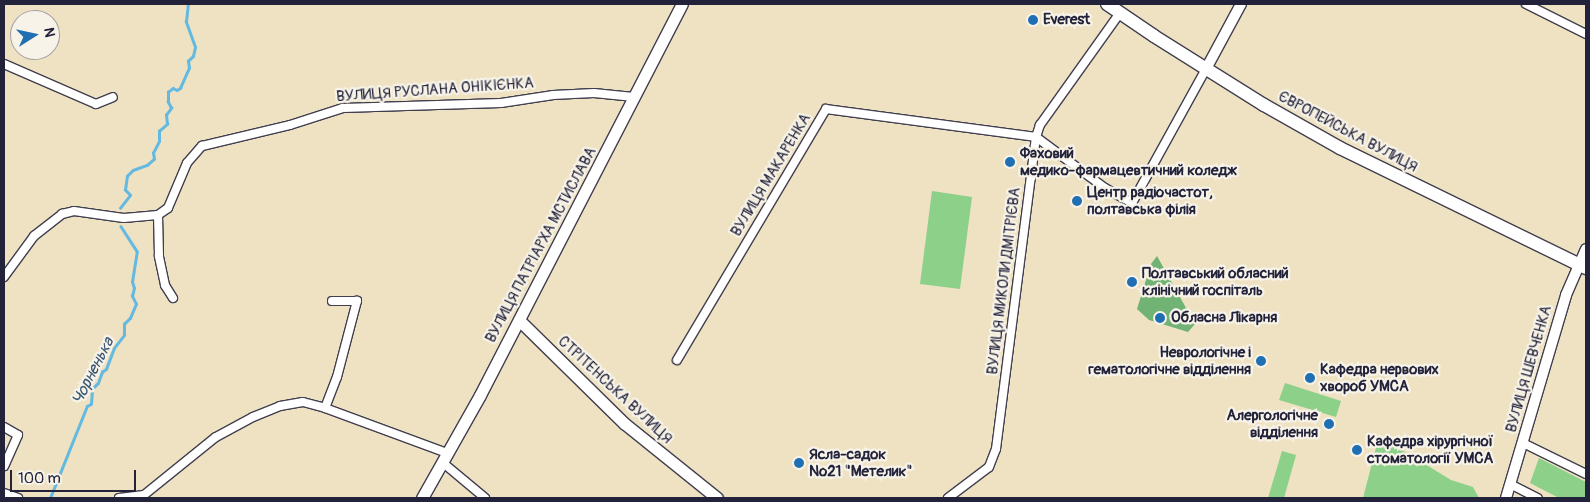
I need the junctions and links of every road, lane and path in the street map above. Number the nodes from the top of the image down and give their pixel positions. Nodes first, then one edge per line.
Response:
1 (682, 4) edge
2 (1107, 4) edge
3 (1241, 4) edge
4 (1526, 4) edge
5 (1120, 13) junction
6 (1586, 34) edge
7 (4, 64) edge
8 (1206, 69) junction
9 (113, 97) dead end
10 (634, 97) junction
11 (1036, 137) junction
12 (158, 215) junction
13 (1586, 249) edge
14 (1583, 266) edge
15 (4, 277) edge
16 (173, 298) dead end
17 (332, 300) dead end
18 (518, 320) junction
19 (677, 360) dead end
20 (325, 408) junction
21 (4, 427) edge
22 (1523, 443) junction
23 (445, 458) junction
24 (4, 466) edge
25 (1586, 474) edge
26 (1510, 484) junction
27 (4, 494) edge
28 (18, 498) edge
29 (119, 498) edge
30 (422, 498) edge
31 (485, 498) edge
32 (717, 498) edge
33 (948, 498) edge
34 (1506, 498) edge
35 (1538, 498) edge

1 - 10 main road, ВУЛИЦЯ ПАТРІАРХА МСТИСЛАВА
2 - 5 main road, ЄВРОПЕЙСЬКА ВУЛИЦЯ
3 - 8 street
4 - 6 street
5 - 8 main road, ЄВРОПЕЙСЬКА ВУЛИЦЯ
5 - 11 street, ВУЛИЦЯ МИКОЛИ ДМІТРІЄВА
7 - 9 street
8 - 11 street
8 - 14 main road, ЄВРОПЕЙСЬКА ВУЛИЦЯ
10 - 12 street, ВУЛИЦЯ РУСЛАНА ОНІКІЄНКА
10 - 18 main road, ВУЛИЦЯ ПАТРІАРХА МСТИСЛАВА
11 - 19 street, ВУЛИЦЯ МАКАРЕНКА
11 - 33 street, ВУЛИЦЯ МИКОЛИ ДМІТРІЄВА
12 - 15 street
12 - 16 street
13 - 14 street, ВУЛИЦЯ ШЕВЧЕНКА
14 - 22 street, ВУЛИЦЯ ШЕВЧЕНКА
17 - 20 street
18 - 23 main road, ВУЛИЦЯ ПАТРІАРХА МСТИСЛАВА
18 - 32 main road, СТРІТЕНСЬКА ВУЛИЦЯ
20 - 23 street
20 - 29 street
21 - 24 street
22 - 25 street
22 - 26 street, ВУЛИЦЯ ШЕВЧЕНКА
23 - 30 main road, ВУЛИЦЯ ПАТРІАРХА МСТИСЛАВА
23 - 31 street
26 - 34 street, ВУЛИЦЯ ШЕВЧЕНКА
26 - 35 street
27 - 28 street

